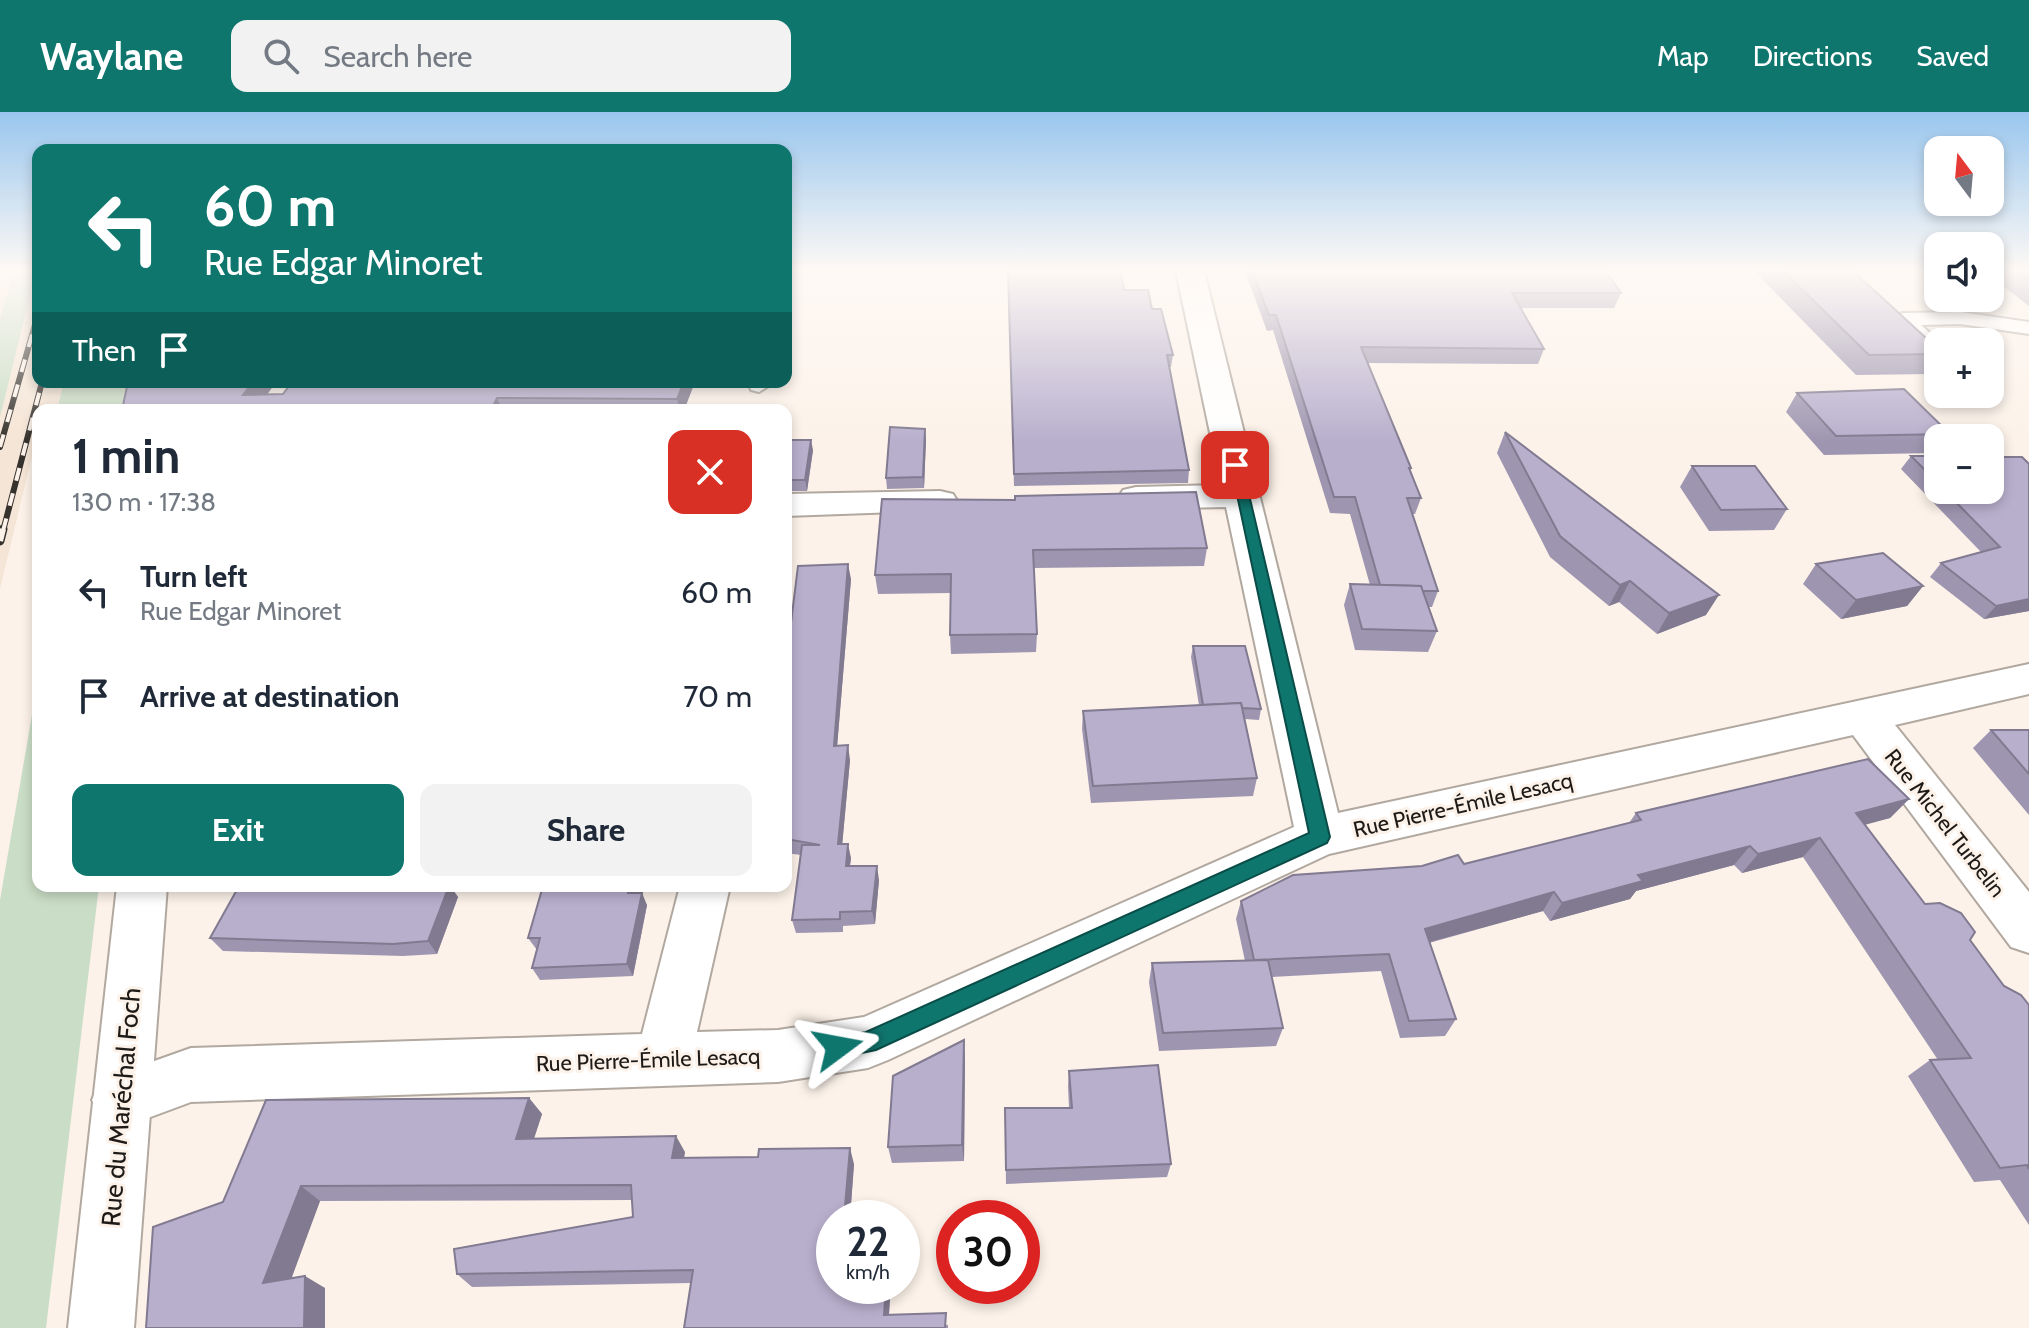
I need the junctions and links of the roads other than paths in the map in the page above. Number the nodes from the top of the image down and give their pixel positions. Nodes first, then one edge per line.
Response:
1 (1203, 328) edge
2 (1242, 496) junction
3 (1100, 499) edge
4 (975, 501) edge
5 (792, 505) edge
6 (2029, 679) edge
7 (1862, 715) junction
8 (1320, 837) junction
9 (141, 892) edge
10 (704, 892) edge
11 (2029, 931) edge
12 (663, 1060) junction
13 (121, 1100) junction
14 (101, 1328) edge

1 - 2 street
2 - 3 street
2 - 8 street
4 - 5 street
6 - 7 street, Rue Pierre-Émile Lesacq
7 - 8 street, Rue Pierre-Émile Lesacq
7 - 11 street, Rue Michel Turbelin
8 - 12 street, Rue Pierre-Émile Lesacq
9 - 13 street, Rue du Maréchal Foch
10 - 12 street
12 - 13 street, Rue Pierre-Émile Lesacq
13 - 14 street, Rue du Maréchal Foch

